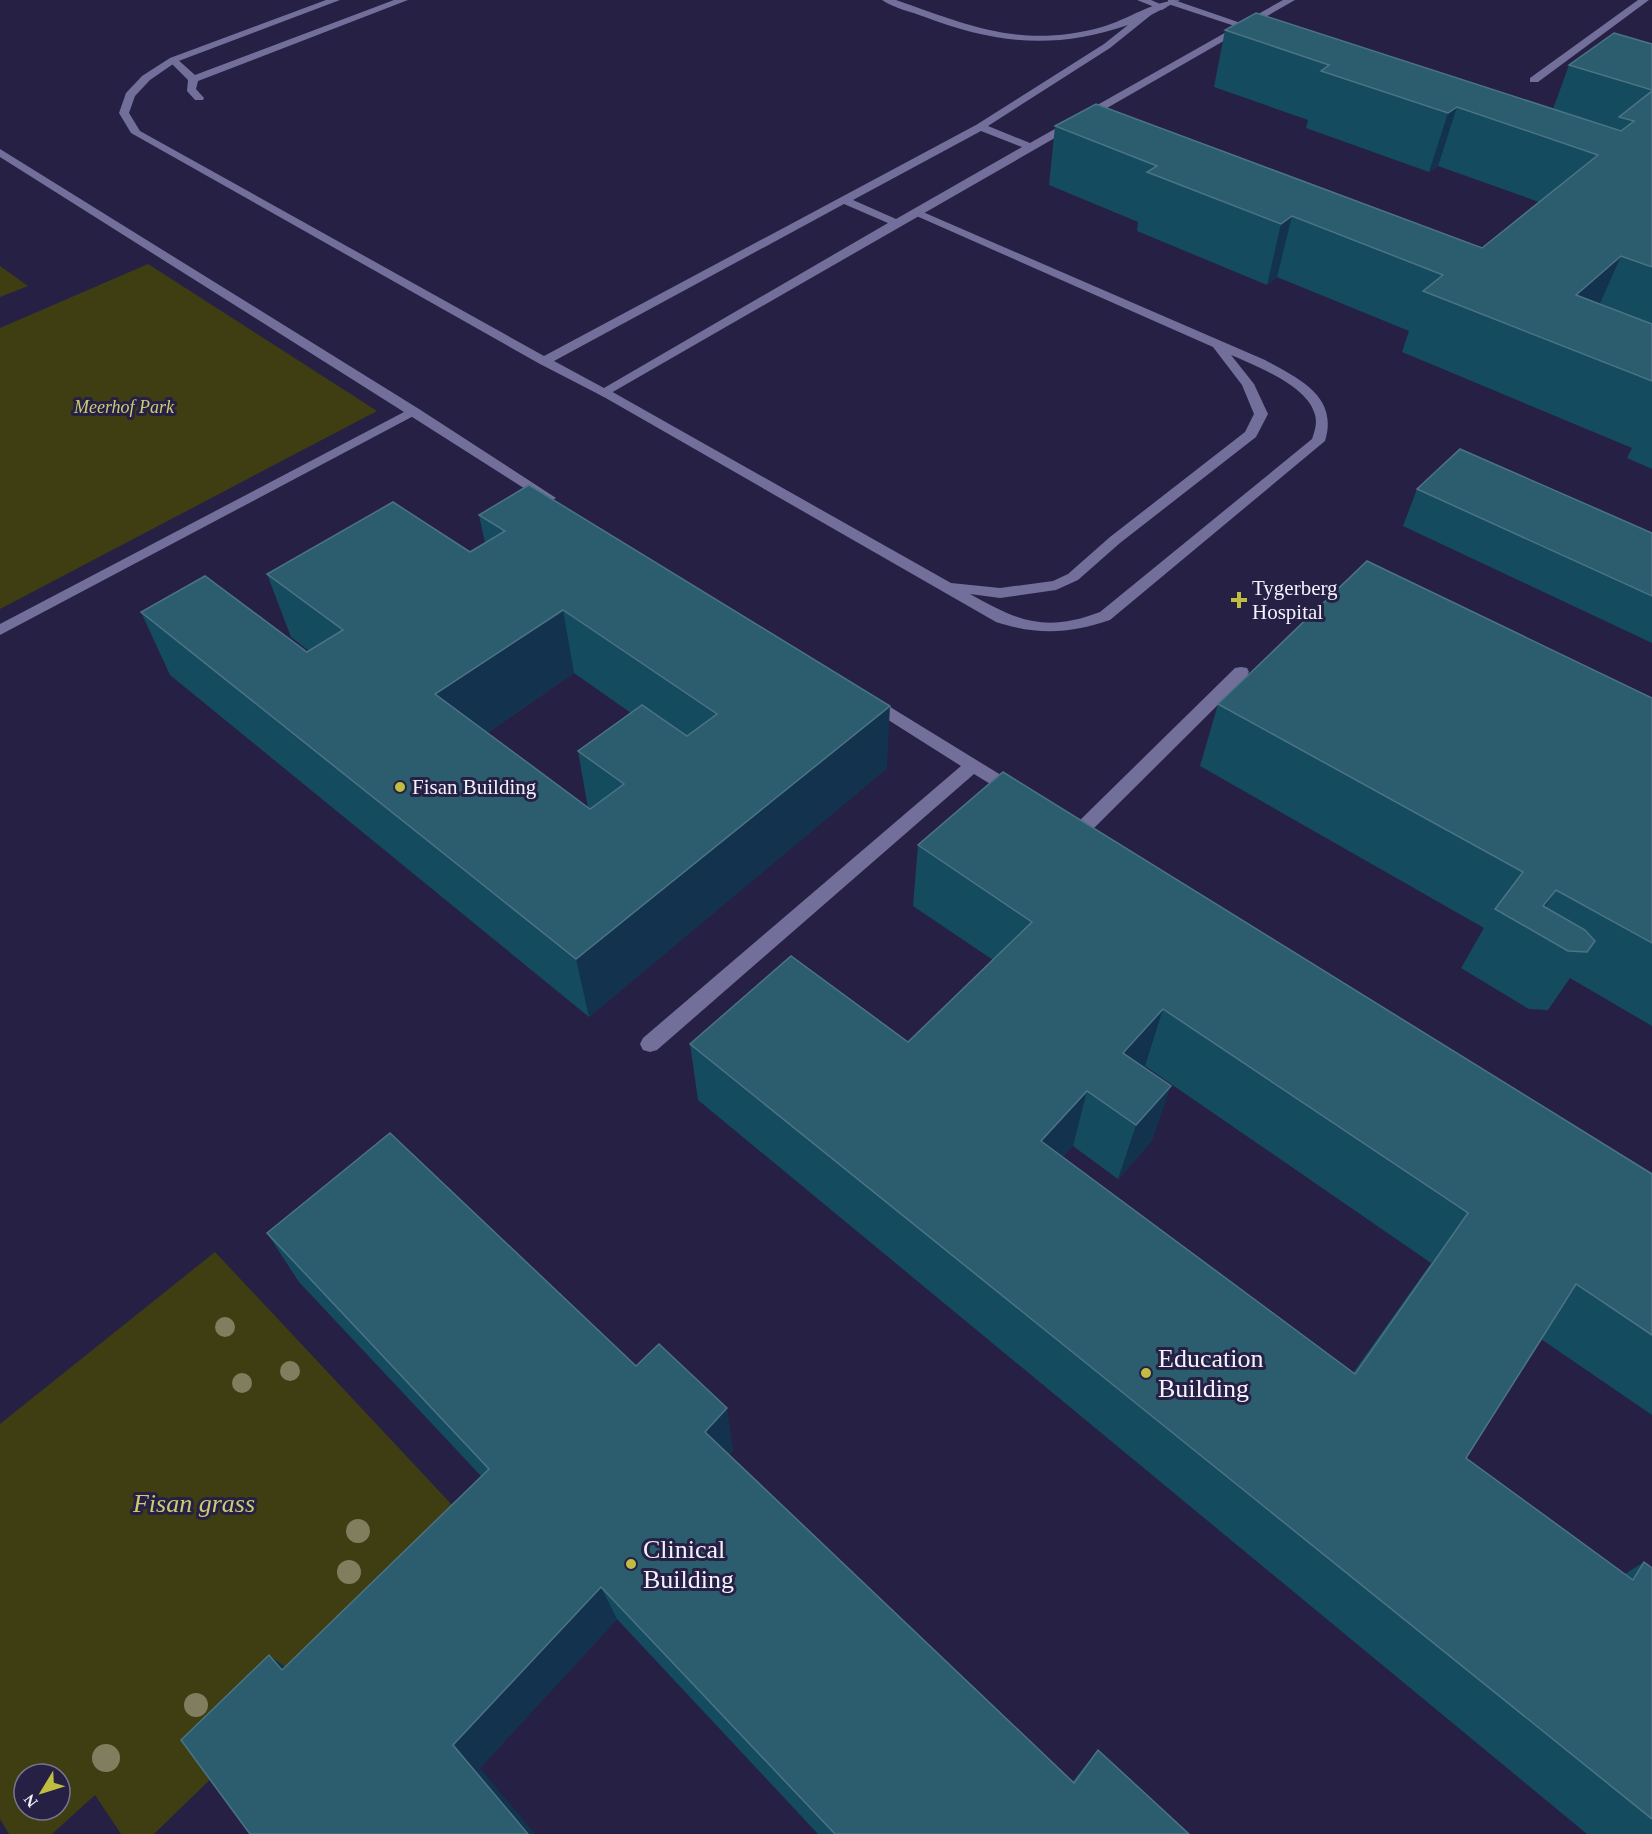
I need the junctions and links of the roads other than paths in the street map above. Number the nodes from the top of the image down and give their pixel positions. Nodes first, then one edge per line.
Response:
1 (334, 0) edge
2 (403, 0) edge
3 (887, 0) edge
4 (1142, 0) edge
5 (1290, 0) edge
6 (1644, 0) edge
7 (1169, 3) edge
8 (1147, 14) junction
9 (1245, 26) junction
10 (1275, 36) edge
11 (173, 60) junction
12 (193, 79) junction
13 (1534, 80) dead end
14 (199, 98) dead end
15 (980, 127) junction
16 (1031, 147) junction
17 (0, 152) edge
18 (844, 200) junction
19 (916, 212) junction
20 (897, 222) junction
21 (1215, 343) junction
22 (544, 361) junction
23 (604, 393) junction
24 (414, 412) junction
25 (564, 507) edge
26 (937, 582) junction
27 (0, 630) edge
28 (1241, 672) dead end
29 (853, 690) edge
30 (973, 765) junction
31 (1032, 801) edge
32 (1080, 831) edge
33 (650, 1044) dead end

1 - 11 street
2 - 12 street
3 - 8 street
4 - 7 street
5 - 9 street
6 - 13 street
7 - 8 street
7 - 9 street
8 - 15 street
9 - 10 street
9 - 16 street
11 - 12 street
11 - 22 street
12 - 14 street
15 - 16 street
15 - 18 street
16 - 19 street
17 - 24 street
18 - 20 street
18 - 22 street
19 - 20 street
19 - 21 street
20 - 23 street
21 - 26 street
21 - 26 street
22 - 23 street
23 - 26 street
24 - 25 street
24 - 27 street
28 - 32 street
29 - 30 street
30 - 31 street
30 - 33 street

